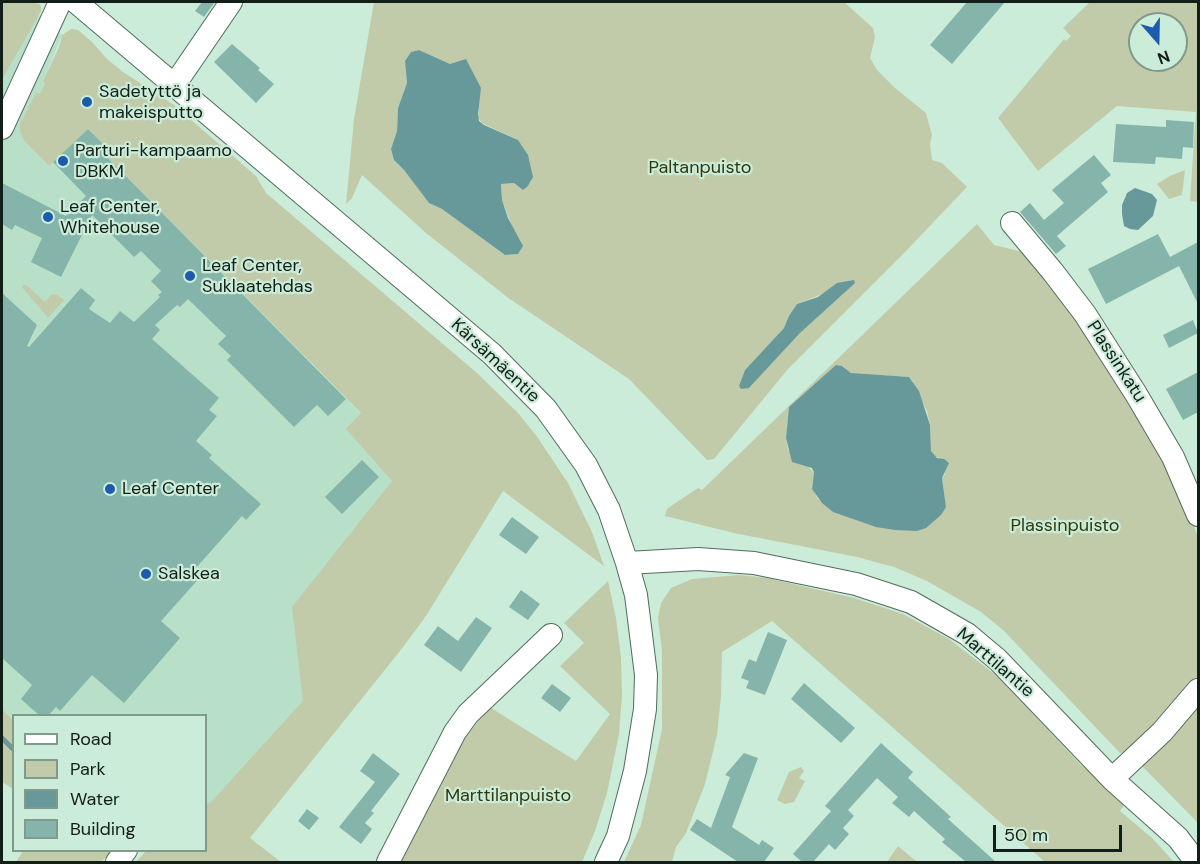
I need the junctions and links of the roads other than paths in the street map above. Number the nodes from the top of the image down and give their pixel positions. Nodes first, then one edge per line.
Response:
1 (60, 2) edge
2 (76, 2) edge
3 (231, 2) edge
4 (175, 84) junction
5 (2, 128) edge
6 (1012, 223) dead end
7 (1198, 515) edge
8 (627, 563) junction
9 (551, 635) dead end
10 (1198, 690) edge
11 (1112, 779) junction
12 (388, 862) edge
13 (606, 862) edge
14 (1196, 862) edge

1 - 5 street
2 - 4 street, Kärsämäentie
3 - 4 street
4 - 8 street, Kärsämäentie
6 - 7 street, Plassinkatu
8 - 11 street, Marttilantie
8 - 13 street, Kärsämäentie
9 - 12 street
10 - 11 street
11 - 14 street, Marttilantie

